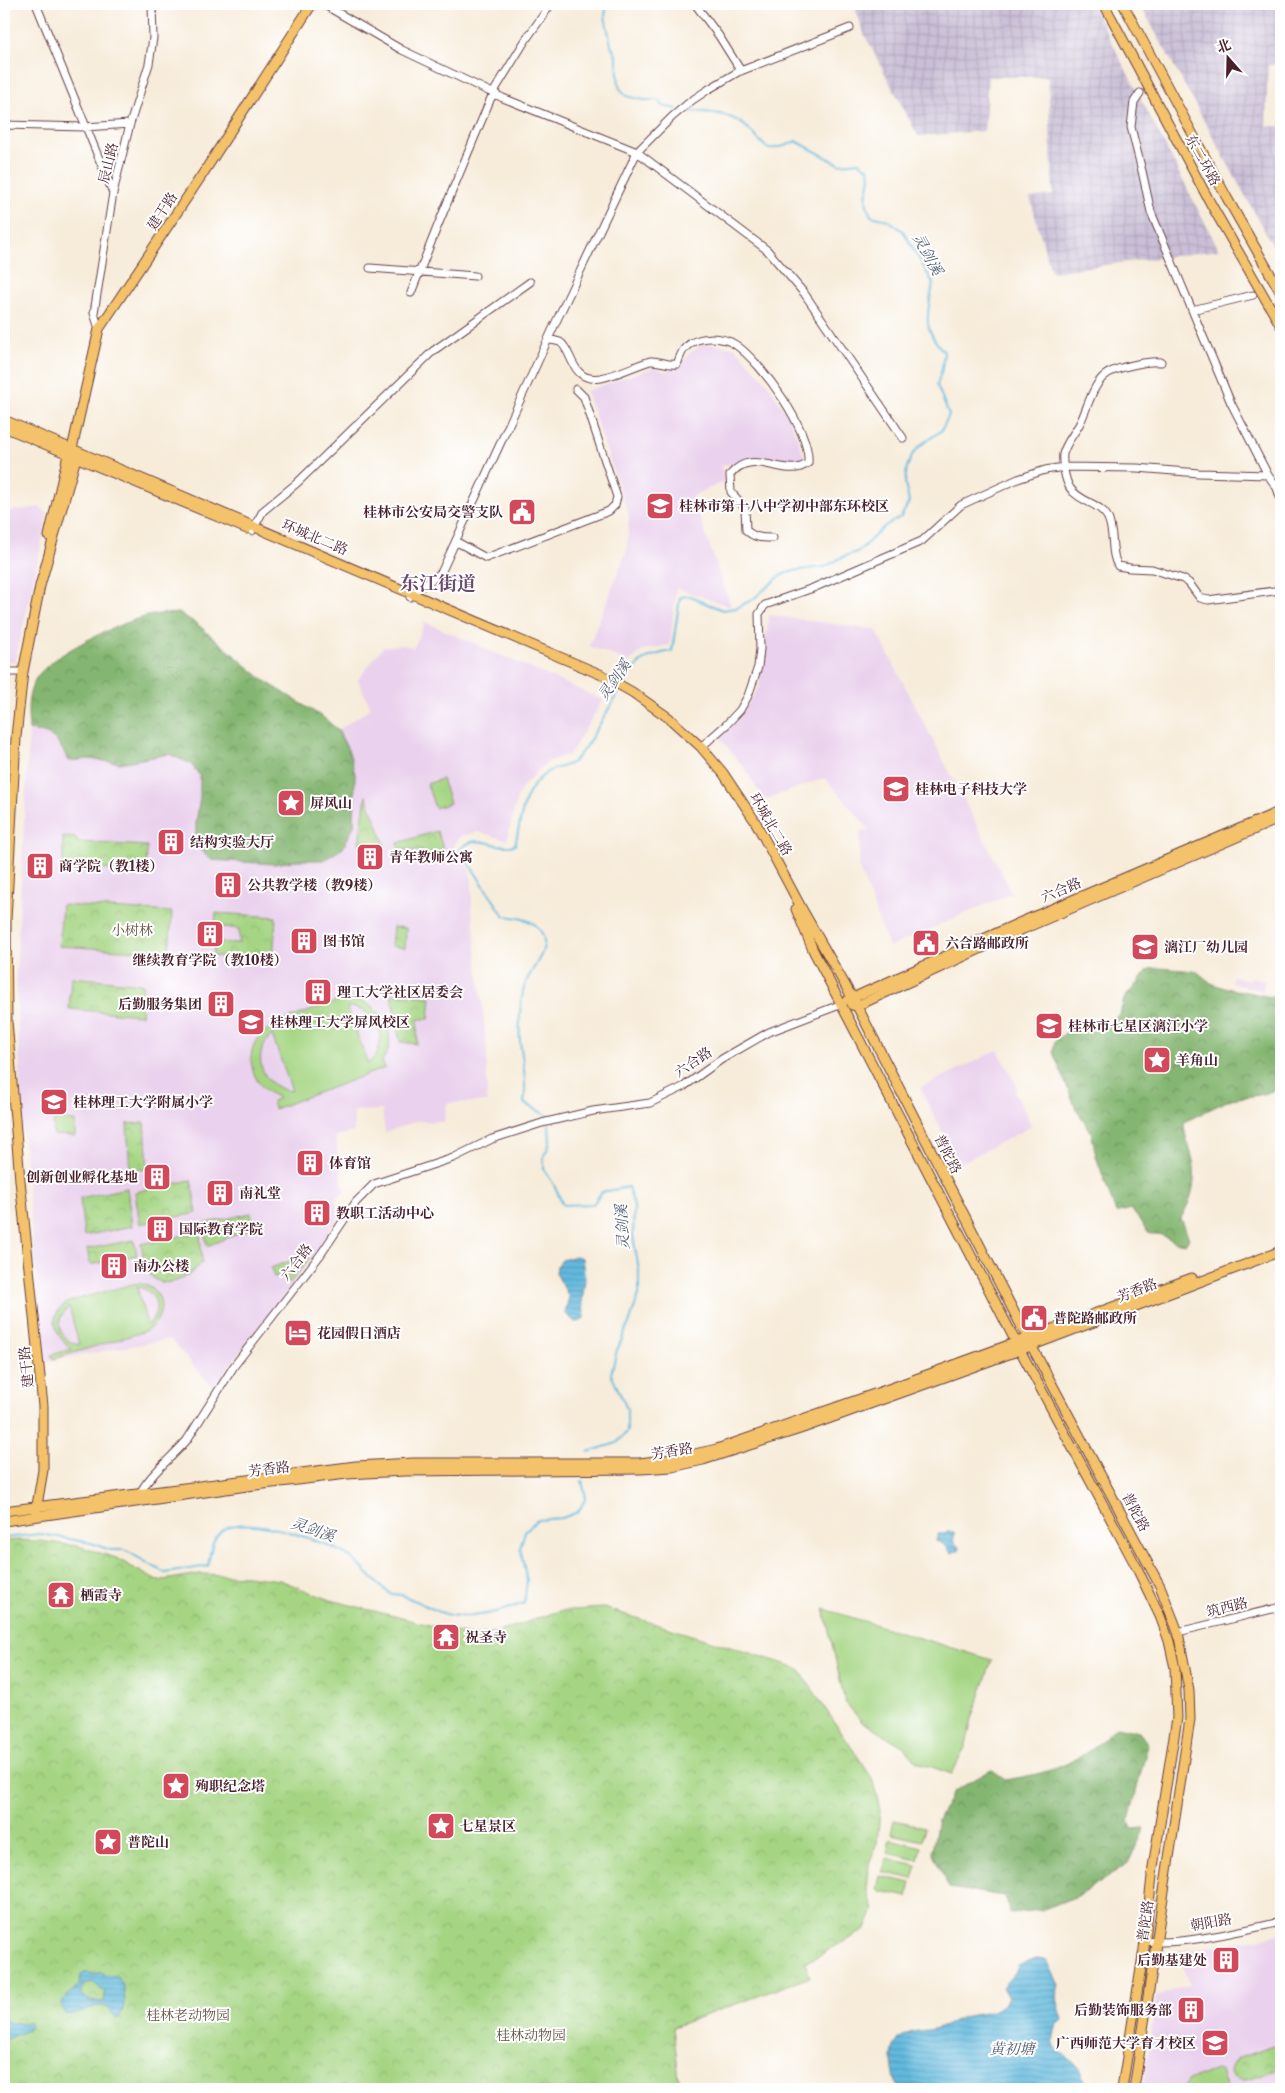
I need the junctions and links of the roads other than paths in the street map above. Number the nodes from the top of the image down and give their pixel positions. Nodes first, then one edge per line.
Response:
1 (36, 4) edge
2 (152, 4) edge
3 (312, 4) edge
4 (323, 4) edge
5 (551, 4) edge
6 (695, 4) edge
7 (1104, 4) edge
8 (1123, 4) edge
9 (850, 28) dead end
10 (741, 71) junction
11 (493, 93) junction
12 (1140, 93) dead end
13 (130, 124) junction
14 (4, 125) edge
15 (85, 127) junction
16 (637, 152) junction
17 (113, 193) junction
18 (370, 268) dead end
19 (420, 271) junction
20 (475, 276) dead end
21 (530, 282) dead end
22 (412, 293) dead end
23 (1281, 293) edge
24 (1253, 295) dead end
25 (1192, 310) junction
26 (1281, 326) edge
27 (99, 329) junction
28 (548, 340) junction
29 (1161, 362) dead end
30 (576, 389) dead end
31 (4, 420) edge
32 (4, 427) edge
33 (903, 438) dead end
34 (72, 454) junction
35 (1064, 467) junction
36 (1268, 475) junction
37 (1281, 500) edge
38 (253, 529) junction
39 (773, 538) dead end
40 (457, 542) junction
41 (1281, 590) edge
42 (411, 595) junction
43 (4, 672) edge
44 (23, 672) junction
45 (631, 694) junction
46 (701, 747) junction
47 (8, 807) edge
48 (1281, 811) edge
49 (1281, 818) edge
50 (852, 997) junction
51 (842, 1004) junction
52 (857, 1006) junction
53 (1281, 1244) edge
54 (1281, 1251) edge
55 (1030, 1341) junction
56 (1018, 1346) junction
57 (138, 1498) junction
58 (36, 1508) junction
59 (4, 1511) edge
60 (34, 1518) junction
61 (4, 1521) edge
62 (1281, 1607) edge
63 (1178, 1632) junction
64 (1281, 1922) edge
65 (1144, 1941) junction
66 (1156, 1943) junction
67 (1122, 2089) edge
68 (1134, 2089) edge

1 - 15 street
2 - 13 street, 辰山路
3 - 27 main road, 建干路
4 - 11 street
5 - 11 street
6 - 10 street
7 - 26 main road, 东二环路
8 - 23 main road, 东二环路
9 - 10 street
10 - 16 street
11 - 16 street
11 - 19 street
12 - 25 street
13 - 15 street
13 - 17 street, 辰山路
14 - 15 street
15 - 17 street
16 - 28 street
16 - 33 street
17 - 27 street, 辰山路
18 - 19 street
19 - 20 street
19 - 22 street
21 - 38 street
24 - 25 street
25 - 36 street
27 - 34 main road, 建干路
28 - 39 street
28 - 40 street
29 - 35 street
30 - 40 street
31 - 34 main road, 环城北二路
32 - 34 main road, 环城北二路
34 - 38 main road, 环城北二路
34 - 44 main road, 建干路
35 - 36 street
35 - 41 street
35 - 46 street
36 - 37 street
38 - 42 main road, 环城北二路
40 - 42 street
42 - 45 main road, 环城北二路
43 - 44 street
44 - 47 main road, 建干路
45 - 46 main road, 环城北二路
45 - 51 main road, 环城北二路
46 - 50 main road, 环城北二路
47 - 58 main road, 建干路
48 - 50 main road, 六合路
49 - 52 main road, 六合路
50 - 51 main road, 六合路
50 - 52 main road, 普陀路
51 - 52 main road
51 - 56 main road, 普陀路
51 - 57 street, 六合路
52 - 55 main road, 普陀路
53 - 55 main road, 芳香路
54 - 55 main road, 芳香路
55 - 56 main road, 芳香路
55 - 63 main road, 普陀路
56 - 57 main road, 芳香路
56 - 65 main road, 普陀路
57 - 58 main road, 芳香路
57 - 60 main road, 芳香路
58 - 59 main road
58 - 60 main road, 建干路
60 - 61 main road
62 - 63 street, 筑西路
63 - 66 main road, 普陀路
64 - 66 street, 朝阳路
65 - 66 street, 朝阳路
65 - 67 main road, 普陀路
66 - 68 main road, 普陀路

